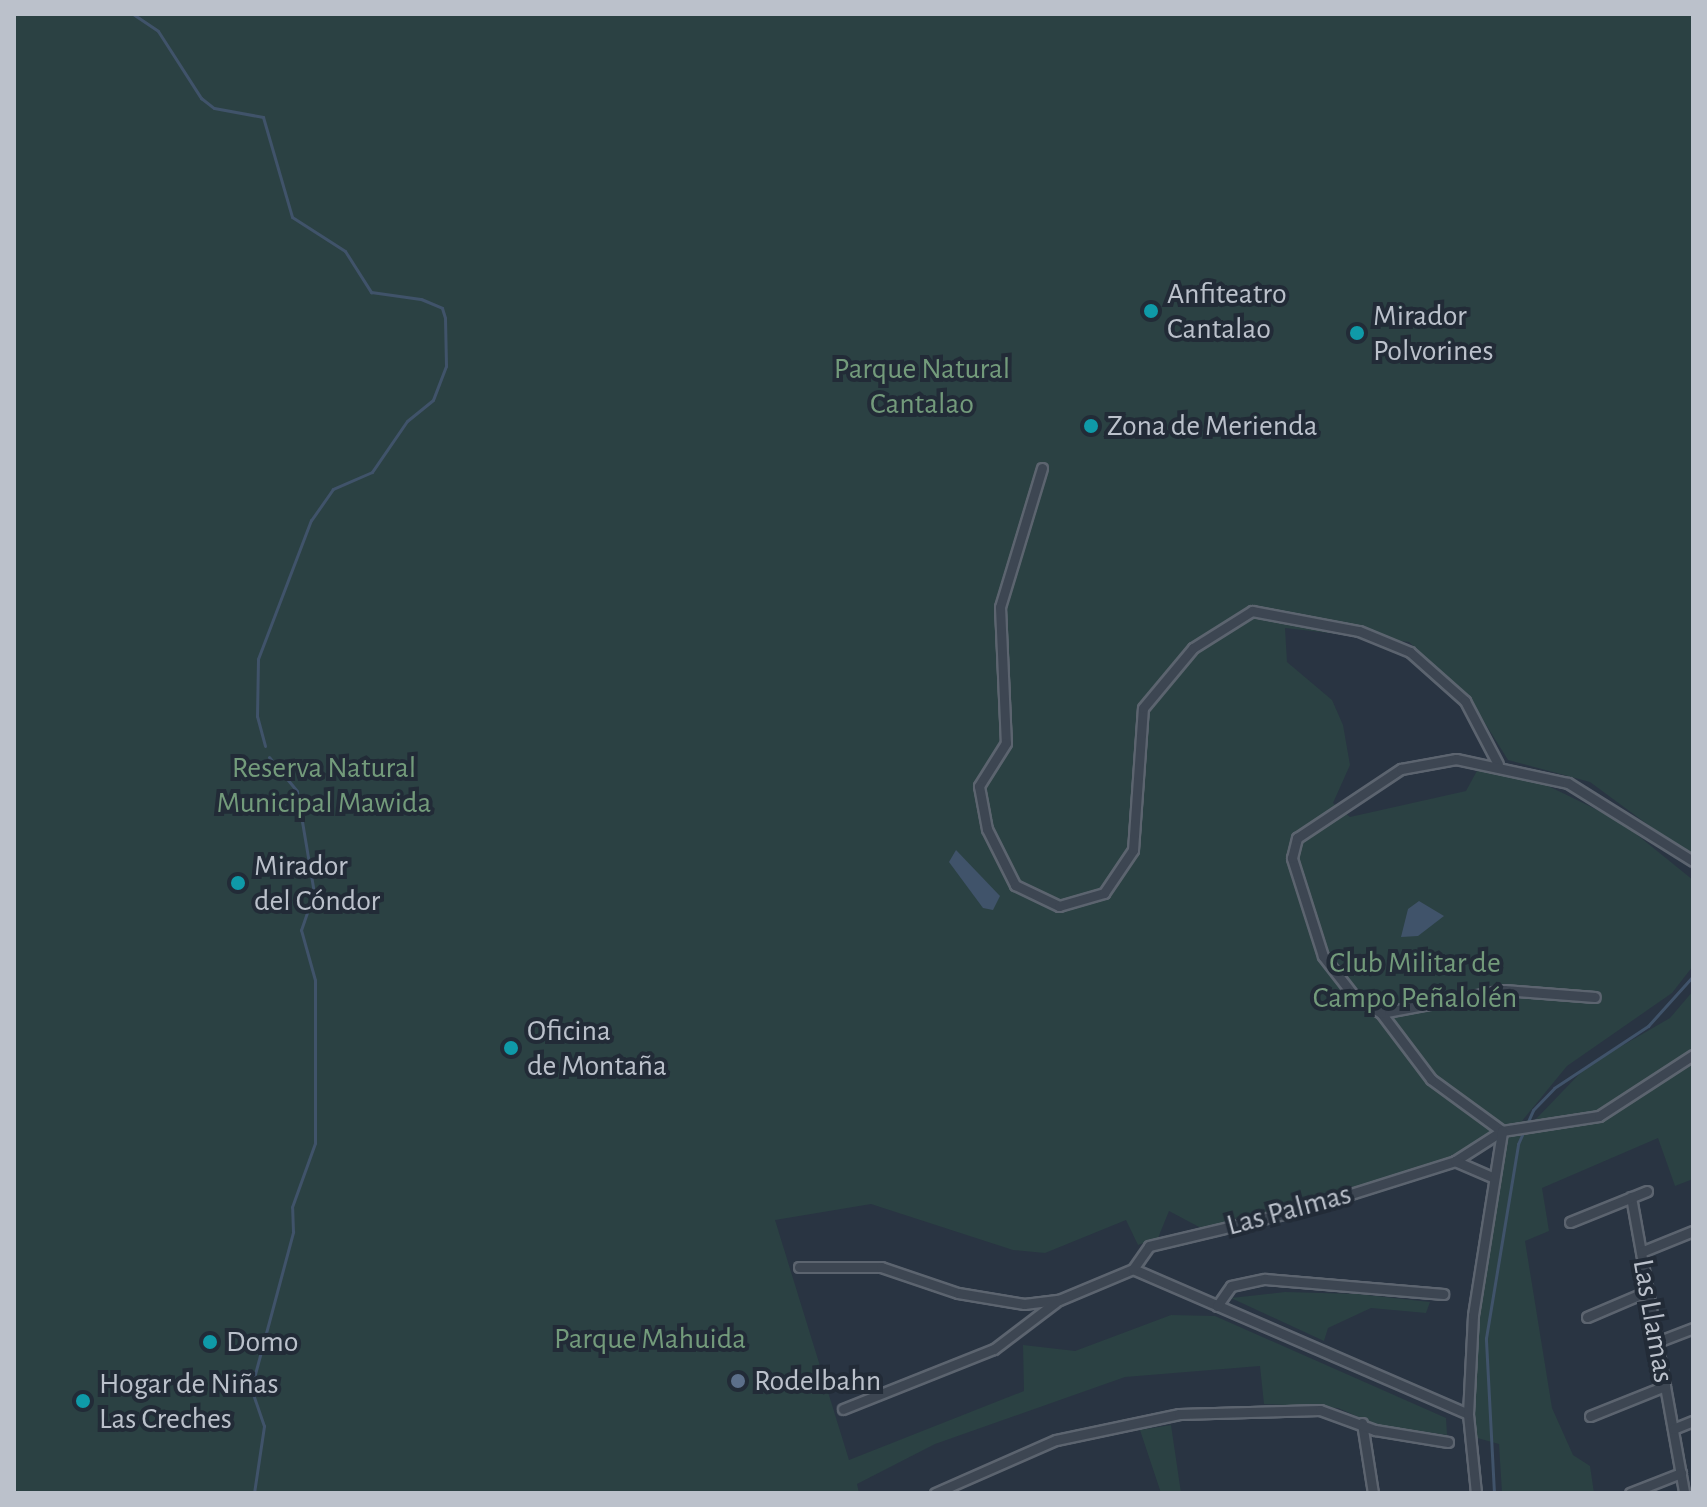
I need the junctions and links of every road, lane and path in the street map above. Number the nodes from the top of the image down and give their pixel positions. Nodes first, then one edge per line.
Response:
1 (1042, 468) dead end
2 (1498, 764) junction
3 (1692, 860) edge
4 (1595, 997) dead end
5 (1381, 1013) junction
6 (1693, 1055) edge
7 (1502, 1131) junction
8 (1455, 1161) junction
9 (1492, 1177) junction
10 (1647, 1191) dead end
11 (1631, 1197) junction
12 (1570, 1222) dead end
13 (1693, 1231) edge
14 (1641, 1252) junction
15 (799, 1267) dead end
16 (1133, 1269) junction
17 (1648, 1291) junction
18 (1443, 1294) dead end
19 (1059, 1300) junction
20 (1217, 1306) junction
21 (1587, 1317) dead end
22 (1693, 1328) edge
23 (1657, 1342) junction
24 (1665, 1386) junction
25 (843, 1409) dead end
26 (1468, 1414) junction
27 (1590, 1416) dead end
28 (1693, 1421) edge
29 (1362, 1423) junction
30 (1673, 1429) junction
31 (1448, 1442) dead end
32 (1681, 1473) junction
33 (957, 1482) junction
34 (935, 1493) edge
35 (960, 1493) edge
36 (1373, 1493) edge
37 (1476, 1493) edge
38 (1630, 1493) edge
39 (1684, 1493) edge

1 - 2 street
2 - 3 street
2 - 5 street
4 - 5 street
5 - 7 street
6 - 7 street
7 - 8 street, Las Palmas
7 - 9 street
8 - 9 street
8 - 16 street, Las Palmas
9 - 26 street
10 - 11 street
11 - 12 street
11 - 14 street, Las Llamas
13 - 14 street
14 - 17 street, Las Llamas
15 - 19 street
16 - 19 street
16 - 20 street
17 - 21 street
17 - 23 street, Las Llamas
18 - 20 street
19 - 25 street
20 - 26 street
22 - 23 street
23 - 24 street, Las Llamas
24 - 27 street
24 - 30 street, Las Llamas
26 - 37 street
28 - 30 street
29 - 31 street
29 - 33 street
29 - 36 street
30 - 32 street, Las Llamas
32 - 38 street
32 - 39 street, Las Llamas
33 - 34 street
33 - 35 street

